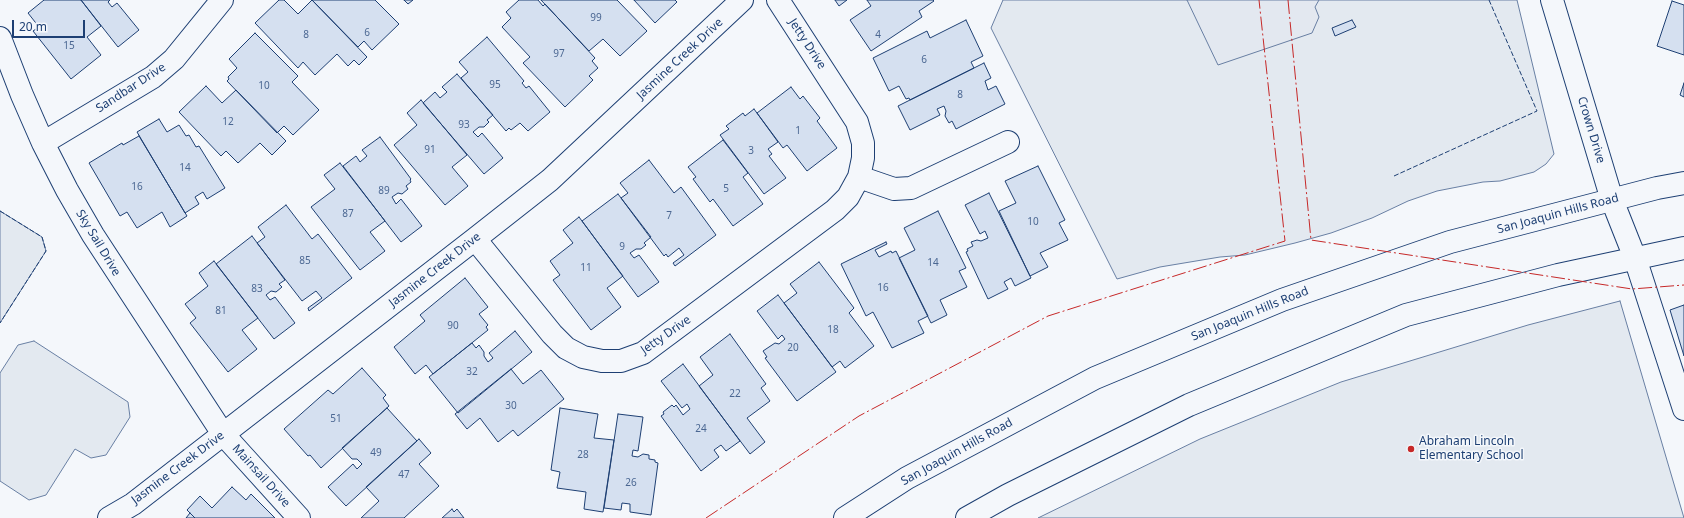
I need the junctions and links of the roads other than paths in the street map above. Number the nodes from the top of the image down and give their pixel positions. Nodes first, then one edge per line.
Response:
1 (222, 0) edge
2 (742, 0) edge
3 (778, 0) edge
4 (1552, 0) edge
5 (0, 38) edge
6 (43, 142) junction
7 (1008, 142) dead end
8 (860, 176) junction
9 (1684, 184) edge
10 (1612, 200) junction
11 (475, 239) junction
12 (1684, 248) edge
13 (1635, 258) junction
14 (1684, 409) edge
15 (223, 434) junction
16 (108, 518) edge
17 (299, 518) edge
18 (845, 518) edge
19 (967, 518) edge

1 - 6 street, Sandbar Drive
2 - 11 street, Jasmine Creek Drive
3 - 8 street, Jetty Drive
4 - 10 street, Crown Drive
5 - 6 street, Sky Sail Drive
6 - 15 street, Sky Sail Drive
7 - 8 street
8 - 11 street, Jetty Drive
9 - 10 street, San Joaquin Hills Road
10 - 13 street, Crown Drive
10 - 18 street, San Joaquin Hills Road
11 - 15 street, Jasmine Creek Drive
12 - 13 street
13 - 14 street, Crown Drive
13 - 19 street
15 - 16 street, Jasmine Creek Drive
15 - 17 street, Mainsail Drive

